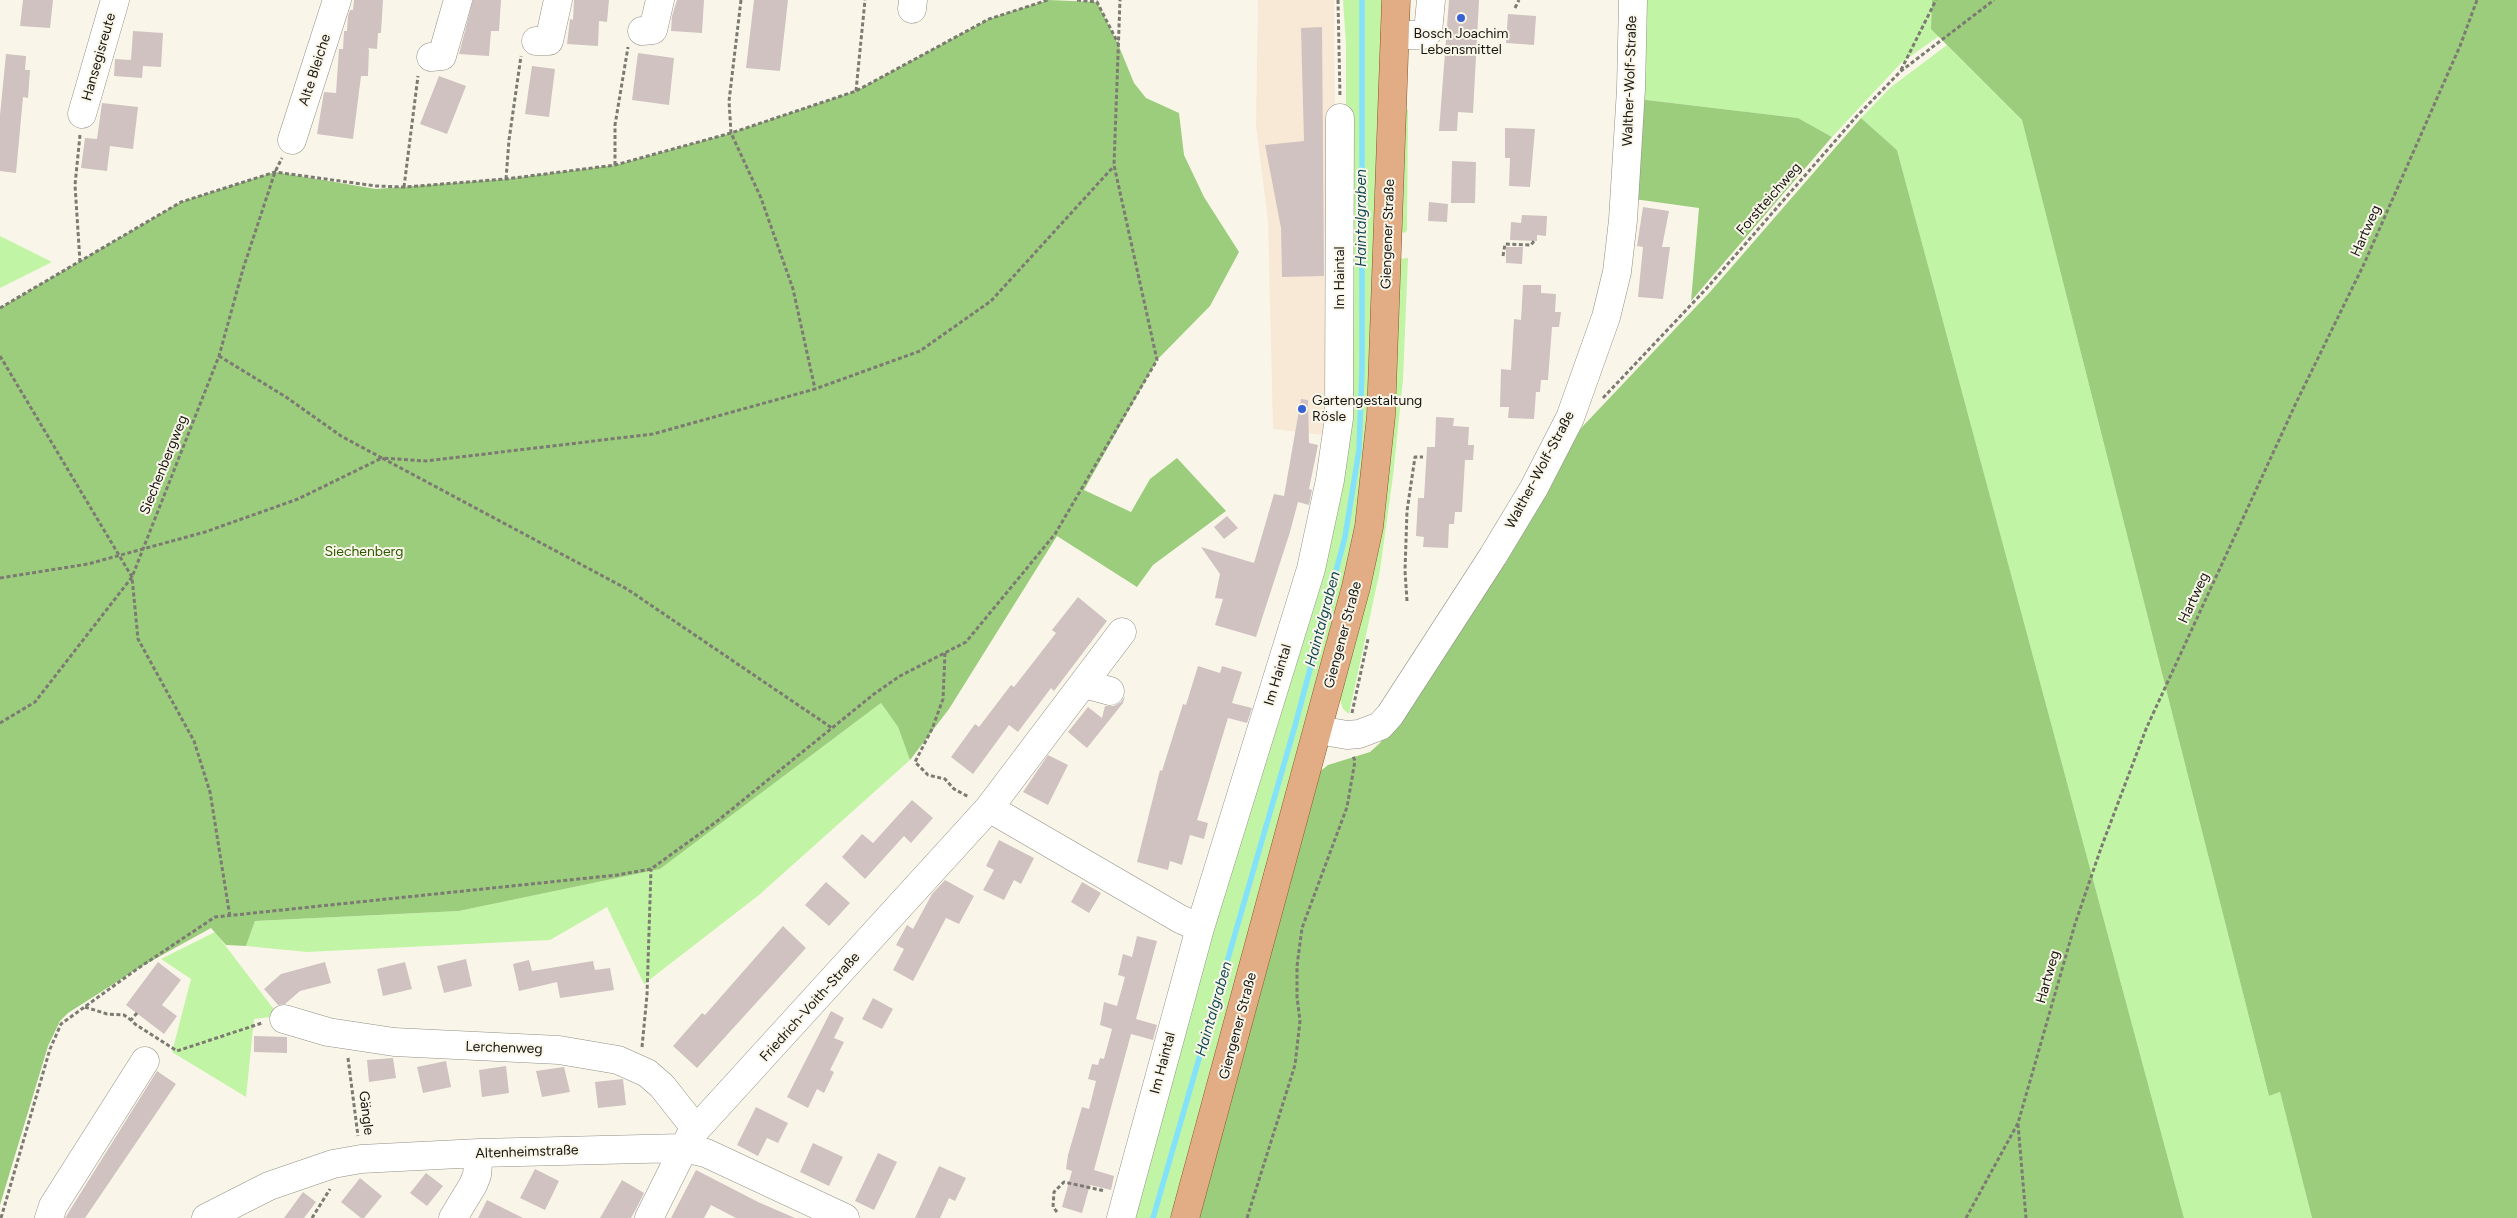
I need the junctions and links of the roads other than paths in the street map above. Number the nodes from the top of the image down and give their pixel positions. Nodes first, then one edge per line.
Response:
1 (115, 0) edge
2 (337, 0) edge
3 (458, 0) edge
4 (558, 0) edge
5 (660, 0) edge
6 (1396, 0) edge
7 (1430, 0) edge
8 (1633, 0) edge
9 (642, 31) road end
10 (1395, 35) junction
11 (536, 41) road end
12 (431, 57) road end
13 (82, 114) road end
14 (1340, 118) road end
15 (292, 140) dead end
16 (1122, 632) dead end
17 (1318, 730) junction
18 (989, 808) junction
19 (1200, 928) junction
20 (284, 1019) road end
21 (145, 1061) dead end
22 (689, 1139) junction
23 (479, 1153) junction
24 (1124, 1208) edge
25 (49, 1218) edge
26 (206, 1218) edge
27 (453, 1218) edge
28 (650, 1218) edge
29 (845, 1218) edge
30 (1185, 1218) edge

1 - 13 street, Hansegisreute
2 - 15 street, Alte Bleiche
3 - 12 street
4 - 11 street
5 - 9 street
6 - 10 main road, Giengener Straße
7 - 10 street
8 - 17 street, Walther-Wolf-Straße
10 - 17 main road, Giengener Straße
14 - 19 street, Im Haintal
16 - 18 street, Friedrich-Voith-Straße
17 - 30 main road, Giengener Straße
18 - 19 street
18 - 22 street, Friedrich-Voith-Straße
19 - 24 street, Im Haintal
20 - 22 street, Lerchenweg
21 - 25 street
22 - 23 street, Altenheimstraße
22 - 28 street, Friedrich-Voith-Straße
22 - 29 street, Altenheimstraße
23 - 26 street, Altenheimstraße
23 - 27 street

